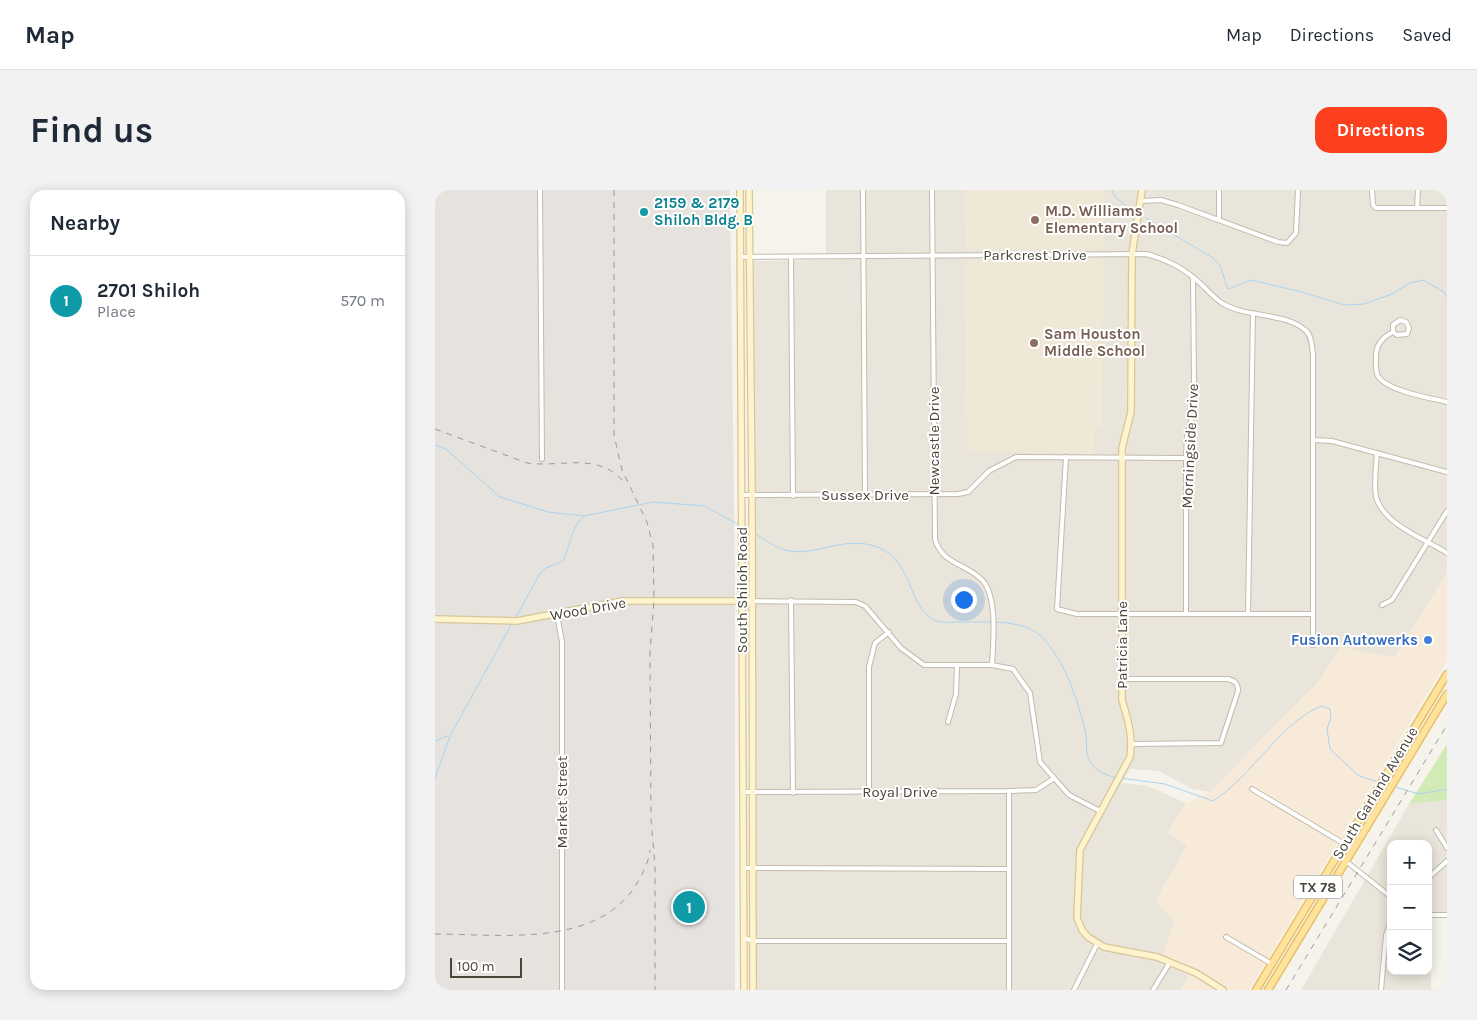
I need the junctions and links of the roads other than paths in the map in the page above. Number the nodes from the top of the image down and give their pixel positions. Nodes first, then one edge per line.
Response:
1 (540, 190) edge
2 (740, 190) edge
3 (749, 190) edge
4 (863, 190) edge
5 (932, 190) edge
6 (1142, 190) edge
7 (1219, 190) edge
8 (1298, 190) edge
9 (1373, 190) edge
10 (1417, 190) edge
11 (1141, 201) junction
12 (1417, 208) junction
13 (1447, 208) edge
14 (1219, 220) junction
15 (1132, 254) junction
16 (791, 256) junction
17 (863, 256) junction
18 (933, 256) junction
19 (750, 257) junction
20 (740, 258) junction
21 (1193, 277) junction
22 (1253, 313) junction
23 (1393, 332) junction
24 (1447, 402) edge
25 (1313, 440) junction
26 (1377, 453) junction
27 (1066, 457) junction
28 (1122, 457) junction
29 (1186, 458) junction
30 (542, 459) dead end
31 (1447, 472) edge
32 (934, 494) junction
33 (742, 495) junction
34 (752, 495) junction
35 (865, 495) junction
36 (793, 496) junction
37 (1447, 511) edge
38 (1428, 542) junction
39 (1447, 553) edge
40 (791, 600) junction
41 (741, 601) junction
42 (753, 601) junction
43 (1382, 605) dead end
44 (557, 614) junction
45 (1122, 614) junction
46 (1186, 614) junction
47 (1249, 614) junction
48 (1313, 614) junction
49 (435, 619) edge
50 (889, 632) junction
51 (1313, 645) dead end
52 (992, 665) junction
53 (957, 666) junction
54 (1447, 674) edge
55 (1122, 679) junction
56 (1447, 694) edge
57 (948, 722) dead end
58 (1132, 744) junction
59 (1053, 779) junction
60 (1252, 789) dead end
61 (1009, 791) junction
62 (743, 792) junction
63 (753, 792) junction
64 (869, 792) junction
65 (793, 793) junction
66 (1099, 811) junction
67 (1436, 830) dead end
68 (1345, 844) junction
69 (1447, 848) edge
70 (1353, 850) junction
71 (1338, 855) junction
72 (1346, 861) junction
73 (1447, 862) edge
74 (743, 868) junction
75 (753, 868) junction
76 (1009, 869) junction
77 (1432, 875) edge
78 (1387, 894) edge
79 (1432, 915) edge
80 (1447, 916) edge
81 (1388, 930) edge
82 (1225, 937) dead end
83 (744, 938) junction
84 (753, 941) junction
85 (1009, 941) junction
86 (1097, 944) junction
87 (1170, 962) junction
88 (1272, 964) junction
89 (562, 990) edge
90 (744, 990) edge
91 (753, 990) edge
92 (1009, 990) edge
93 (1074, 990) edge
94 (1153, 990) edge
95 (1223, 990) edge
96 (1256, 990) edge
97 (1268, 990) edge
98 (1381, 990) edge

1 - 30 street
2 - 20 main road, South Shiloh Road
3 - 19 main road, South Shiloh Road
4 - 17 street
5 - 18 street, Newcastle Drive
6 - 11 main road, Patricia Lane
7 - 14 street
8 - 14 street
9 - 12 street
10 - 12 street
11 - 14 street
11 - 15 main road, Patricia Lane
12 - 13 street
15 - 18 street, Parkcrest Drive
15 - 21 street, Parkcrest Drive
15 - 28 main road, Patricia Lane
16 - 17 street, Parkcrest Drive
16 - 19 street, Parkcrest Drive
16 - 36 street
17 - 18 street, Parkcrest Drive
17 - 35 street
18 - 32 street, Newcastle Drive
19 - 20 street, Parkcrest Drive
19 - 34 main road, South Shiloh Road
20 - 33 main road, South Shiloh Road
21 - 22 street, Parkcrest Drive
21 - 29 street, Morningside Drive
22 - 25 street, Parkcrest Drive
22 - 47 street
23 - 23 street
23 - 24 street
25 - 26 street
25 - 48 street
26 - 31 street
26 - 38 street
27 - 28 street, Sussex Drive
27 - 32 street, Sussex Drive
27 - 45 street
28 - 29 street, Sussex Drive
28 - 45 main road, Patricia Lane
29 - 46 street, Morningside Drive
32 - 35 street, Sussex Drive
32 - 52 street, Newcastle Drive
33 - 34 street, Sussex Drive
33 - 41 main road, South Shiloh Road
34 - 36 street, Sussex Drive
34 - 42 main road, South Shiloh Road
35 - 36 street, Sussex Drive
37 - 38 street
38 - 39 street
38 - 43 street
40 - 42 street
40 - 50 street
40 - 65 street
41 - 42 street
41 - 44 main road, Wood Drive
41 - 62 main road, South Shiloh Road
42 - 63 main road, South Shiloh Road
44 - 49 main road, Wood Drive
44 - 89 street, Market Street
45 - 46 street
45 - 55 main road, Patricia Lane
46 - 47 street
47 - 48 street
48 - 51 street
50 - 53 street
50 - 64 street
52 - 53 street
52 - 59 street
53 - 57 street
54 - 68 main road, South Garland Avenue / TX 78
55 - 58 main road, Patricia Lane
55 - 58 street
56 - 70 main road, South Garland Avenue / TX 78
58 - 66 main road
59 - 61 street, Royal Drive
59 - 66 street
60 - 68 street
61 - 64 street, Royal Drive
61 - 76 street
62 - 63 street, Royal Drive
62 - 74 main road, South Shiloh Road
63 - 65 street, Royal Drive
63 - 75 main road, South Shiloh Road
64 - 65 street, Royal Drive
66 - 86 main road
67 - 69 street
68 - 70 street
68 - 71 main road, South Garland Avenue / TX 78
70 - 72 main road, South Garland Avenue / TX 78
71 - 72 street
71 - 88 main road, South Garland Avenue / TX 78
72 - 78 street
72 - 97 main road, South Garland Avenue / TX 78
73 - 77 street
74 - 75 street
74 - 83 main road, South Shiloh Road
75 - 76 street
75 - 84 main road, South Shiloh Road
76 - 85 street
79 - 80 street
81 - 98 street
82 - 88 street
83 - 84 street
83 - 90 main road, South Shiloh Road
84 - 85 street
84 - 91 main road, South Shiloh Road
85 - 92 street
86 - 87 main road
86 - 93 street
87 - 94 street
87 - 95 main road
88 - 96 main road, South Garland Avenue / TX 78

